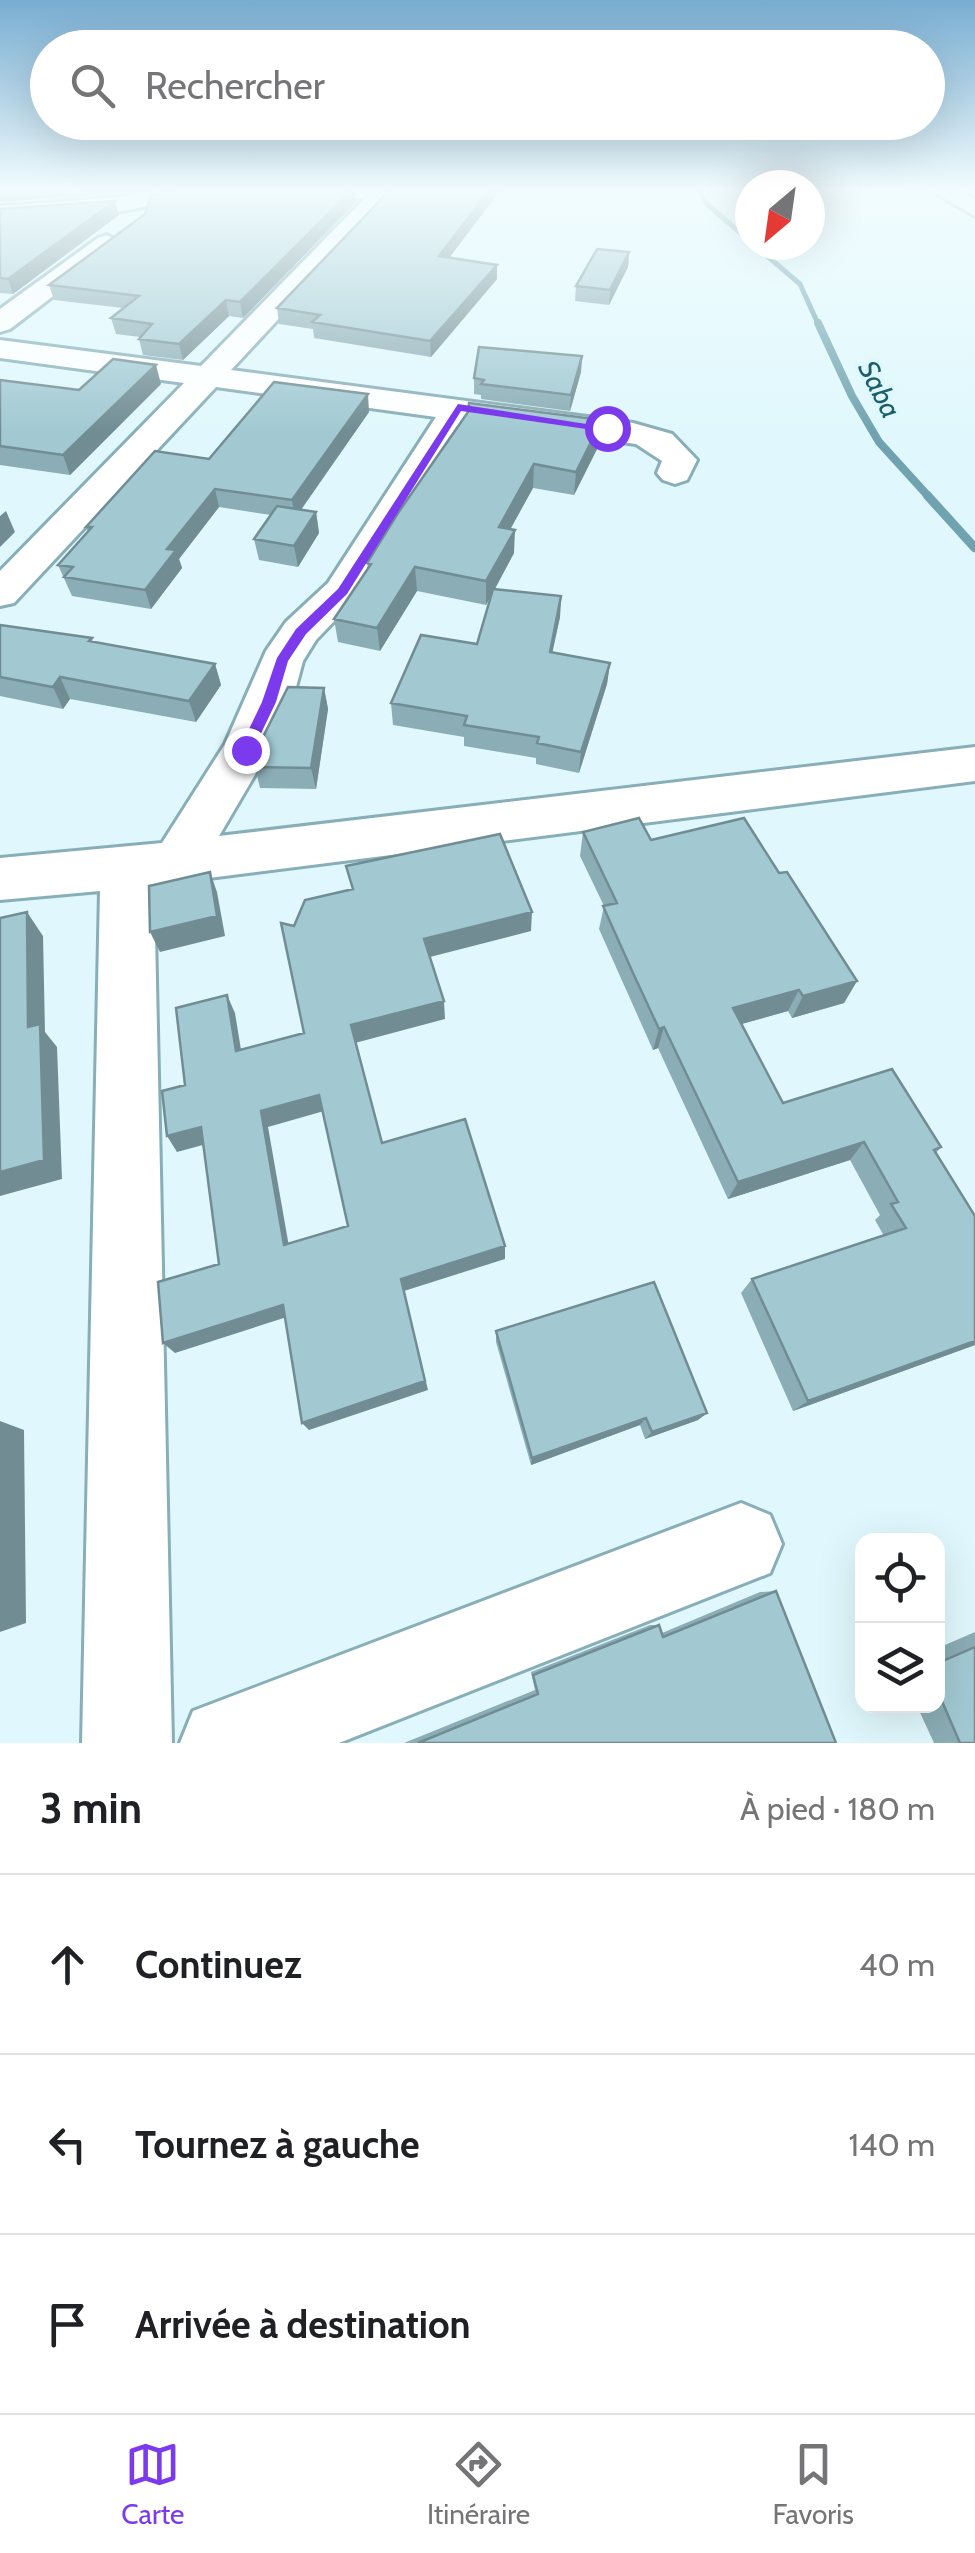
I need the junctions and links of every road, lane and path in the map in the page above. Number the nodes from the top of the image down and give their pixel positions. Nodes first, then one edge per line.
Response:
1 (72, 269) edge
2 (312, 269) edge
3 (0, 324) edge
4 (0, 349) edge
5 (212, 376) junction
6 (458, 407) junction
7 (676, 473) dead end
8 (0, 594) edge
9 (975, 764) edge
10 (152, 865) junction
11 (0, 879) edge
12 (741, 1544) dead end
13 (128, 1743) edge
14 (225, 1743) edge

1 - 3 street
2 - 5 street
4 - 5 street
5 - 6 street
5 - 8 street
6 - 7 street
6 - 10 street
9 - 10 street
10 - 11 street
10 - 13 street
12 - 14 street

